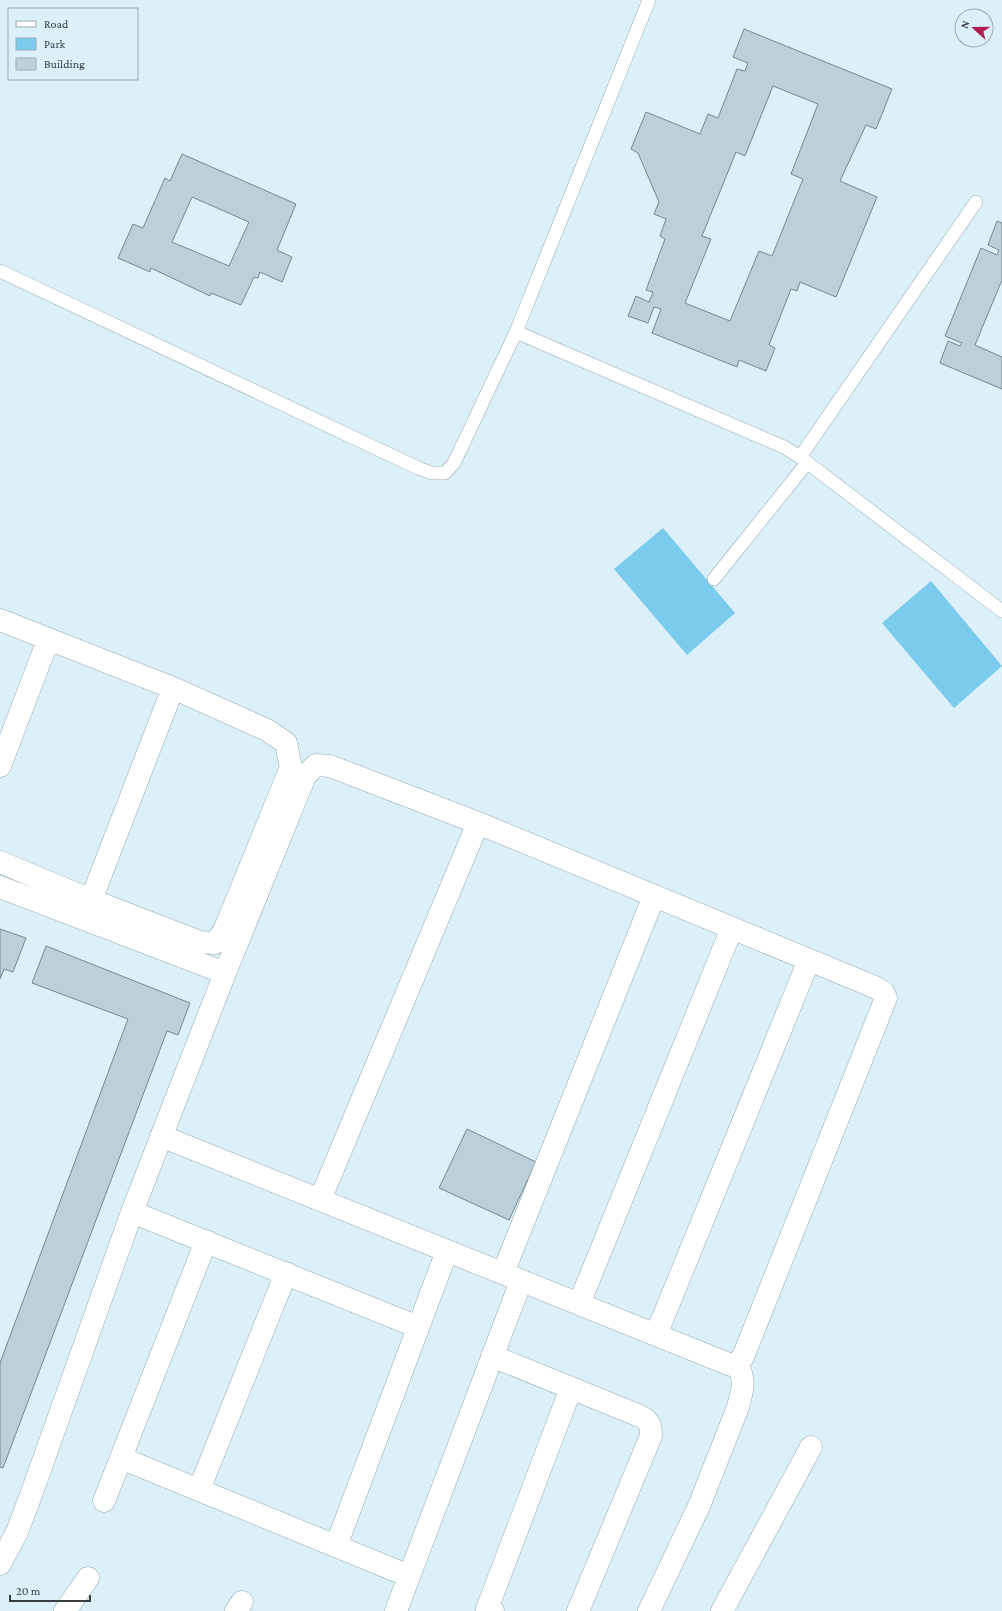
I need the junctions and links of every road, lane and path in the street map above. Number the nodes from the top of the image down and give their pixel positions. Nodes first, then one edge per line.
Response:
1 (650, 0) edge
2 (976, 202) dead end
3 (0, 271) edge
4 (516, 332) junction
5 (804, 460) junction
6 (714, 579) dead end
7 (1002, 611) edge
8 (0, 620) edge
9 (48, 640) junction
10 (173, 688) junction
11 (0, 766) edge
12 (478, 823) junction
13 (0, 862) edge
14 (0, 887) edge
15 (654, 896) junction
16 (91, 900) junction
17 (732, 928) junction
18 (809, 960) junction
19 (225, 973) junction
20 (161, 1136) junction
21 (320, 1200) junction
22 (132, 1212) junction
23 (206, 1241) junction
24 (446, 1251) junction
25 (286, 1274) junction
26 (512, 1277) junction
27 (579, 1304) junction
28 (418, 1327) junction
29 (656, 1335) junction
30 (492, 1356) junction
31 (737, 1363) junction
32 (571, 1388) junction
33 (811, 1447) dead end
34 (120, 1458) junction
35 (199, 1490) junction
36 (104, 1501) dead end
37 (336, 1546) junction
38 (0, 1564) edge
39 (409, 1576) junction
40 (88, 1578) dead end
41 (65, 1611) edge
42 (396, 1611) edge
43 (493, 1611) edge
44 (578, 1611) edge
45 (649, 1611) edge
46 (722, 1611) edge

1 - 4 lane
2 - 5 lane
3 - 4 lane
4 - 5 lane
5 - 6 lane
5 - 7 lane
8 - 9 street
9 - 10 street
9 - 11 street
10 - 16 street
10 - 16 street
12 - 15 street
12 - 19 street
12 - 21 street
13 - 16 street
14 - 19 street
15 - 17 street
15 - 26 street
17 - 18 street
17 - 27 street
18 - 29 street
18 - 31 street
19 - 20 street
20 - 21 street
20 - 22 street
21 - 24 street
22 - 23 street
22 - 38 street
23 - 25 street
23 - 34 street
24 - 26 street
24 - 28 street
25 - 28 street
25 - 35 street
26 - 27 street
26 - 30 street
27 - 29 street
28 - 37 street
29 - 31 street
30 - 32 street
30 - 39 street
31 - 45 street
32 - 43 street
32 - 44 street
33 - 46 street
34 - 35 street
34 - 36 street
35 - 37 street
37 - 39 street
39 - 42 street
40 - 41 street

